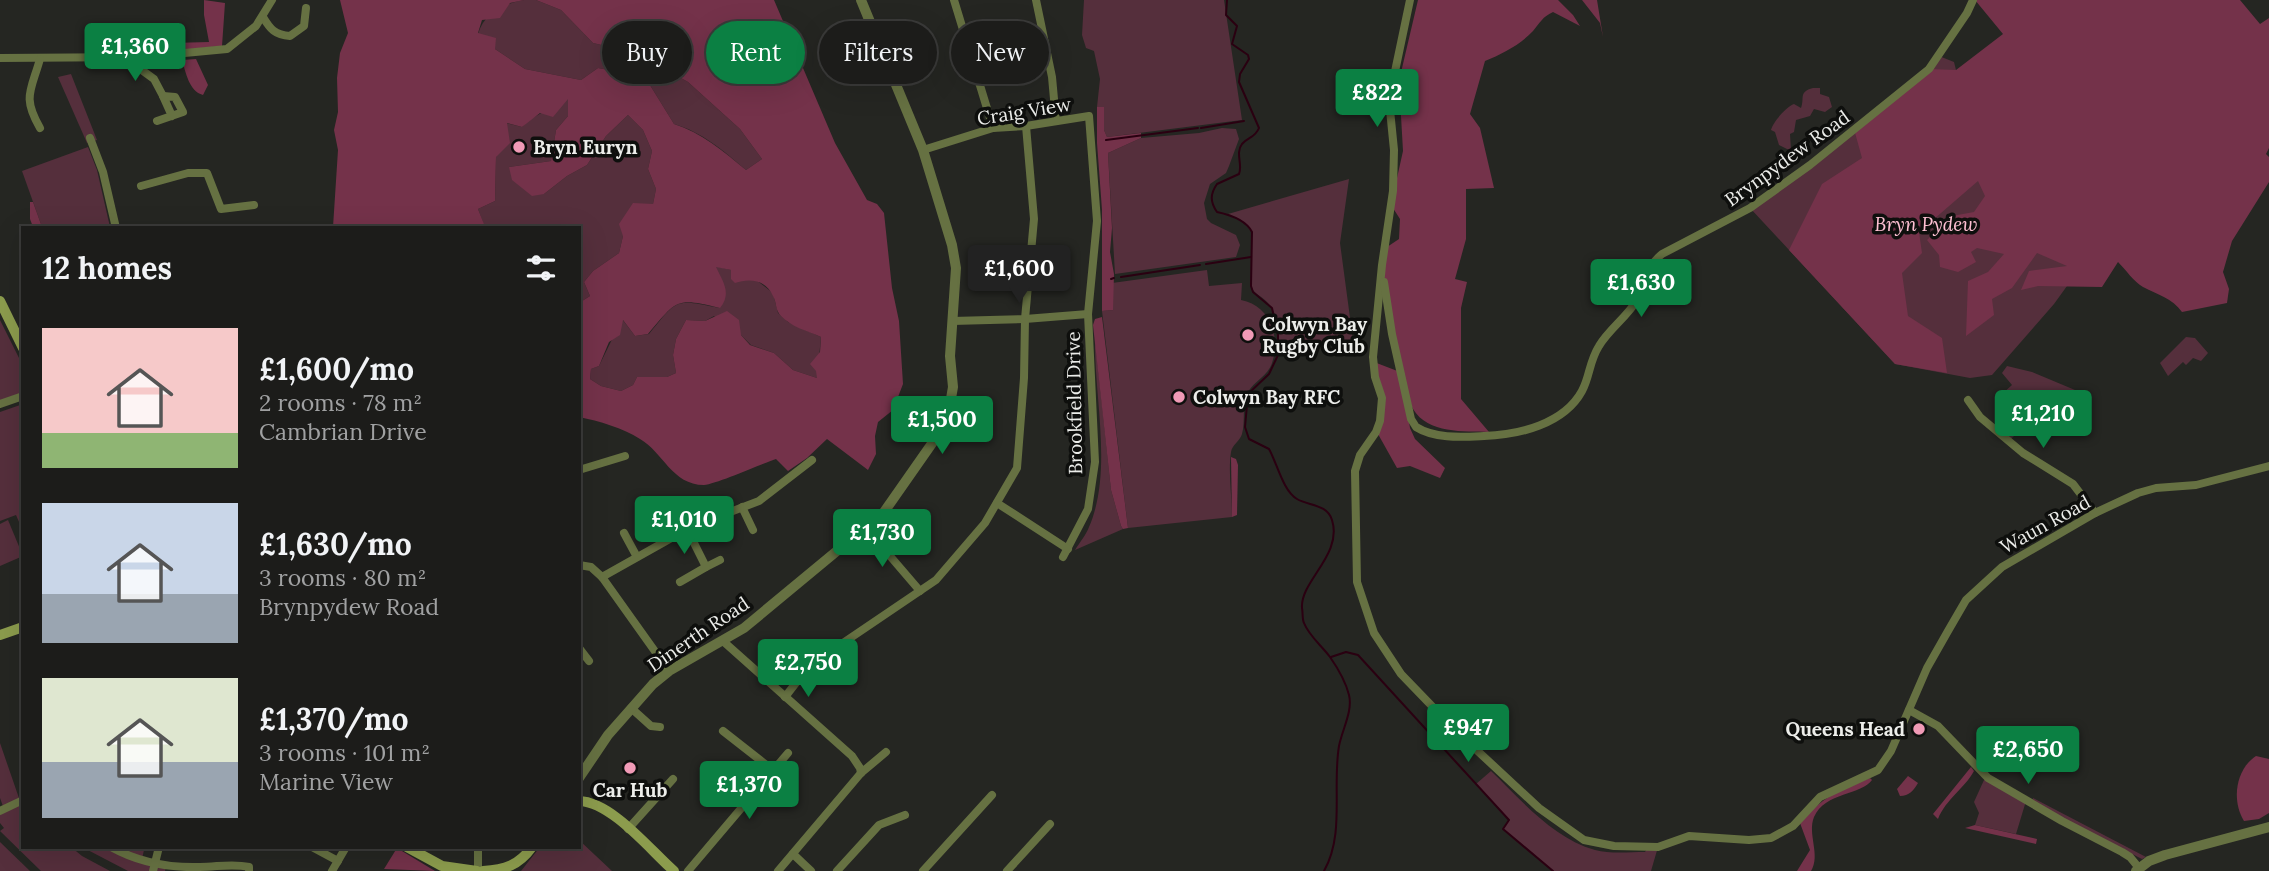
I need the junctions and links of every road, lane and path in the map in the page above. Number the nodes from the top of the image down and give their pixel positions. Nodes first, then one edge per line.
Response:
1 (271, 0) edge
2 (861, 0) edge
3 (954, 0) edge
4 (1036, 0) edge
5 (1410, 0) edge
6 (1973, 0) edge
7 (306, 8) dead end
8 (263, 17) junction
9 (142, 57) junction
10 (0, 58) edge
11 (40, 59) junction
12 (1089, 116) joint
13 (157, 121) dead end
14 (1056, 121) junction
15 (1026, 127) junction
16 (40, 128) dead end
17 (993, 128) junction
18 (90, 138) dead end
19 (923, 150) junction
20 (141, 186) dead end
21 (254, 205) dead end
22 (116, 226) edge
23 (1382, 265) junction
24 (0, 301) edge
25 (1088, 314) junction
26 (1025, 319) junction
27 (952, 321) junction
28 (21, 344) edge
29 (21, 397) edge
30 (1968, 400) dead end
31 (0, 404) edge
32 (625, 456) dead end
33 (812, 460) dead end
34 (2269, 466) edge
35 (581, 469) edge
36 (997, 503) junction
37 (742, 507) junction
38 (2095, 513) junction
39 (866, 528) junction
40 (687, 529) junction
41 (753, 530) dead end
42 (625, 533) dead end
43 (1069, 549) junction
44 (637, 557) junction
45 (1063, 557) dead end
46 (720, 560) dead end
47 (581, 565) edge
48 (706, 567) junction
49 (602, 577) junction
50 (680, 582) dead end
51 (920, 591) junction
52 (21, 628) edge
53 (0, 635) edge
54 (724, 642) junction
55 (581, 650) edge
56 (581, 663) edge
57 (669, 671) junction
58 (785, 697) junction
59 (631, 708) junction
60 (1909, 709) junction
61 (661, 727) dead end
62 (723, 730) dead end
63 (886, 752) dead end
64 (788, 753) dead end
65 (774, 771) junction
66 (861, 773) junction
67 (581, 775) edge
68 (673, 779) dead end
69 (992, 795) dead end
70 (21, 801) edge
71 (581, 801) edge
72 (0, 811) edge
73 (905, 815) dead end
74 (1050, 824) dead end
75 (2269, 827) edge
76 (628, 829) junction
77 (115, 849) edge
78 (158, 849) edge
79 (316, 849) edge
80 (345, 849) edge
81 (411, 849) edge
82 (478, 849) edge
83 (530, 849) edge
84 (793, 854) junction
85 (338, 861) junction
86 (154, 867) edge
87 (2138, 870) edge
88 (250, 871) edge
89 (332, 871) edge
90 (477, 871) edge
91 (483, 871) edge
92 (672, 871) edge
93 (688, 871) edge
94 (778, 871) edge
95 (811, 871) edge
96 (837, 871) edge
97 (923, 871) edge
98 (1007, 871) edge

1 - 8 street
2 - 19 street, Dinerth Road
3 - 17 street
4 - 14 street
5 - 23 street
6 - 23 street, Brynpydew Road
7 - 8 street
8 - 9 street
9 - 11 street
9 - 13 street
10 - 11 street
11 - 16 street
12 - 14 street, Craig View
12 - 25 street, Brookfield Drive
14 - 15 street, Craig View
15 - 17 street, Craig View
15 - 26 street
17 - 19 street, Craig View
18 - 22 street
19 - 27 street, Dinerth Road
20 - 21 street
23 - 60 street, Waun Road
24 - 28 main road
25 - 26 street
25 - 43 street, Brookfield Drive
26 - 27 street
26 - 36 street
27 - 39 street, Dinerth Road
29 - 31 street
30 - 38 street
32 - 35 street
33 - 37 street
34 - 38 street, Waun Road
36 - 43 street
36 - 51 street
37 - 40 street
37 - 41 street
38 - 60 street, Waun Road
39 - 51 street
39 - 54 street, Dinerth Road
40 - 44 street
40 - 48 street
42 - 44 street
43 - 45 street, Brookfield Drive
44 - 49 street
46 - 48 street
47 - 49 street
48 - 50 street
49 - 57 street
51 - 58 street
52 - 53 main road
54 - 57 street, Dinerth Road
54 - 58 street
55 - 56 street
57 - 59 street, Dinerth Road
58 - 66 street
59 - 61 street
59 - 67 street, Dinerth Road
60 - 87 street
62 - 65 street
63 - 66 street
64 - 65 street
65 - 93 street
66 - 84 street
68 - 76 street
69 - 97 street
70 - 72 street
71 - 76 main road
73 - 96 street
74 - 98 street
75 - 87 street
76 - 92 main road
77 - 86 street
78 - 86 street
79 - 85 street
80 - 85 street
81 - 90 main road
82 - 90 street
83 - 91 main road
84 - 94 street
84 - 95 street
85 - 89 street
86 - 88 street

